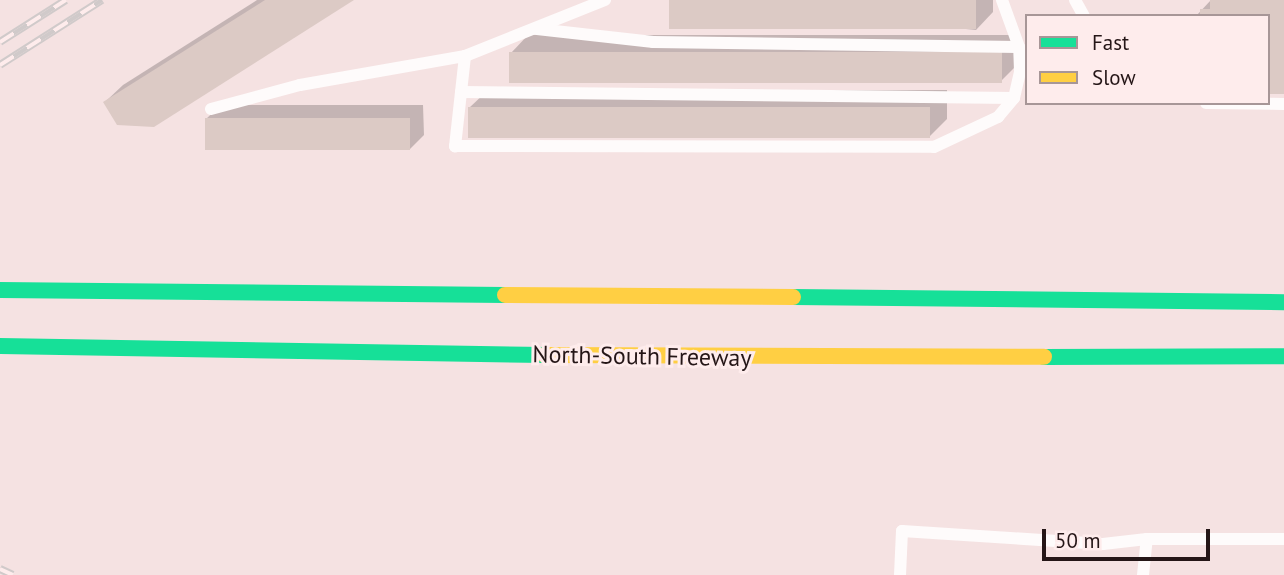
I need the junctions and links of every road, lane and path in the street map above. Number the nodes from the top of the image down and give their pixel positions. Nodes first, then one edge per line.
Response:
1 (605, 0) edge
2 (1002, 0) edge
3 (534, 29) junction
4 (1018, 47) junction
5 (465, 57) junction
6 (461, 92) junction
7 (1014, 98) junction
8 (211, 109) dead end
9 (0, 290) edge
10 (1284, 302) edge
11 (0, 346) edge
12 (1284, 356) edge
13 (1147, 539) junction
14 (1284, 539) edge
15 (900, 575) edge
16 (1143, 575) edge

1 - 3 lane
2 - 4 lane
3 - 4 lane
3 - 5 lane
4 - 7 lane
5 - 6 lane
5 - 8 lane
6 - 7 lane
6 - 7 lane
9 - 10 highway
11 - 12 highway, North-South Freeway
13 - 14 lane
13 - 15 lane
13 - 16 lane

